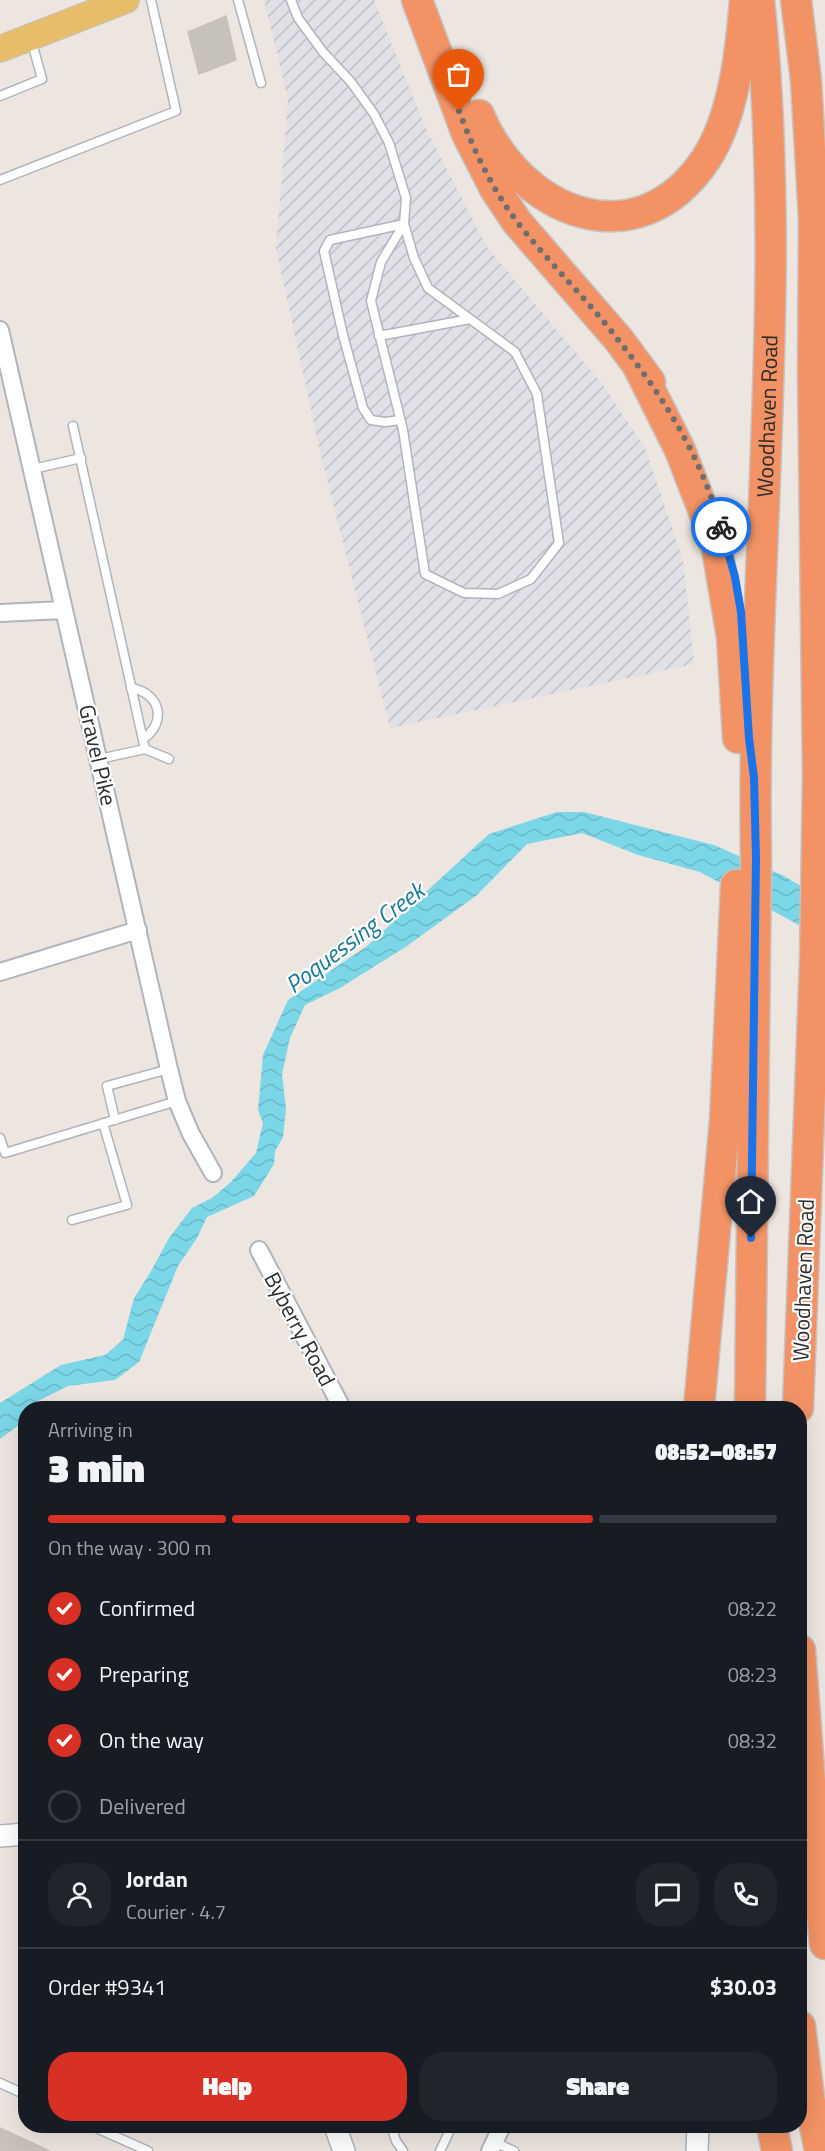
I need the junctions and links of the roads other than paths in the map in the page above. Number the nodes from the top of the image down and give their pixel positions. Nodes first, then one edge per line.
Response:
1 (126, 0) edge
2 (151, 0) edge
3 (238, 0) edge
4 (291, 0) edge
5 (417, 0) edge
6 (434, 0) edge
7 (745, 0) edge
8 (759, 0) edge
9 (796, 0) edge
10 (806, 0) edge
11 (31, 38) junction
12 (0, 49) edge
13 (825, 73) edge
14 (261, 82) dead end
15 (0, 96) edge
16 (0, 178) edge
17 (404, 224) junction
18 (470, 319) junction
19 (0, 330) edge
20 (378, 332) junction
21 (638, 366) junction
22 (6, 387) edge
23 (400, 420) junction
24 (74, 426) dead end
25 (81, 458) junction
26 (33, 469) junction
27 (825, 606) edge
28 (64, 610) junction
29 (0, 613) edge
30 (131, 688) junction
31 (143, 740) junction
32 (145, 749) junction
33 (99, 759) junction
34 (170, 759) dead end
35 (754, 778) junction
36 (818, 778) junction
37 (746, 856) junction
38 (745, 909) junction
39 (138, 930) junction
40 (0, 972) edge
41 (168, 1069) junction
42 (177, 1101) junction
43 (115, 1120) junction
44 (103, 1123) junction
45 (0, 1138) edge
46 (213, 1173) dead end
47 (72, 1220) dead end
48 (259, 1250) dead end
49 (750, 1262) junction
50 (338, 1401) edge
51 (700, 1401) edge
52 (739, 1401) edge
53 (750, 1401) edge
54 (798, 1401) edge
55 (807, 1742) edge
56 (18, 1835) edge
57 (0, 1836) edge
58 (825, 1944) edge
59 (807, 2081) edge
60 (0, 2083) edge
61 (18, 2091) edge
62 (108, 2133) edge
63 (338, 2133) edge
64 (393, 2133) edge
65 (449, 2133) edge
66 (698, 2133) edge
67 (773, 2133) edge
68 (492, 2146) edge
69 (148, 2151) edge
70 (344, 2151) edge
71 (403, 2151) edge
72 (440, 2151) edge
73 (514, 2151) edge
74 (697, 2151) edge
75 (777, 2151) edge
76 (820, 2151) edge

1 - 11 main road
2 - 16 lane
3 - 14 lane
4 - 17 lane
5 - 21 highway
6 - 7 highway
8 - 35 highway, Woodhaven Road
9 - 36 highway, Woodhaven Road
10 - 13 highway
11 - 12 main road
11 - 15 lane
17 - 18 lane
17 - 20 lane
17 - 23 lane
18 - 20 lane
18 - 23 lane
19 - 22 street, Gravel Pike
20 - 23 lane
21 - 35 highway
21 - 37 highway
22 - 26 street, Gravel Pike
24 - 25 lane
25 - 26 lane
25 - 30 lane
26 - 28 street, Gravel Pike
27 - 36 highway
28 - 29 street
28 - 33 street, Gravel Pike
30 - 31 lane
30 - 31 lane
31 - 32 lane
32 - 33 lane
32 - 34 lane
33 - 39 street, Gravel Pike
35 - 37 highway, Woodhaven Road
36 - 54 highway, Woodhaven Road
37 - 38 highway, Woodhaven Road
38 - 49 highway, Woodhaven Road
38 - 51 highway
39 - 40 street
39 - 41 street, Gravel Pike
41 - 42 street, Gravel Pike
41 - 43 lane
42 - 43 lane
42 - 46 street, Gravel Pike
43 - 44 lane
44 - 45 lane
44 - 47 lane
48 - 50 street, Byberry Road
49 - 52 highway
49 - 53 highway, Woodhaven Road
55 - 58 highway
56 - 57 street
59 - 76 highway
60 - 61 lane
62 - 69 lane
63 - 70 street
64 - 71 lane
65 - 72 lane
66 - 74 street
67 - 75 highway
68 - 73 lane

